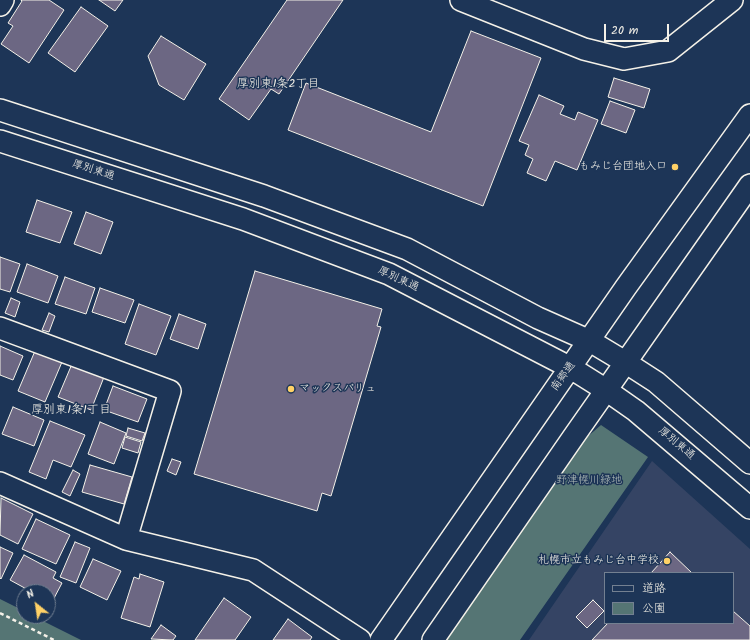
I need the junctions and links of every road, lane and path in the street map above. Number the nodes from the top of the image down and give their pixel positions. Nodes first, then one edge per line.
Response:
1 (3, 0) edge
2 (461, 0) edge
3 (732, 0) edge
4 (0, 5) edge
5 (0, 110) edge
6 (750, 115) edge
7 (0, 141) edge
8 (750, 186) edge
9 (0, 328) edge
10 (590, 341) junction
11 (625, 362) junction
12 (571, 368) junction
13 (606, 390) junction
14 (750, 463) edge
15 (0, 483) edge
16 (750, 508) edge
17 (126, 539) junction
18 (0, 613) edge
19 (54, 640) edge
20 (360, 640) edge
21 (381, 640) edge
22 (433, 640) edge

1 - 4 street
2 - 3 street
5 - 10 street
6 - 10 street, 南郷通
7 - 12 street, 厚別東通
8 - 11 street
9 - 17 street
10 - 11 street
10 - 12 street, 南郷通
11 - 13 street
11 - 14 street
12 - 13 street, 厚別東通
12 - 21 street, 南郷通
13 - 16 street, 厚別東通
13 - 22 street
15 - 17 street
17 - 20 street
18 - 19 path

